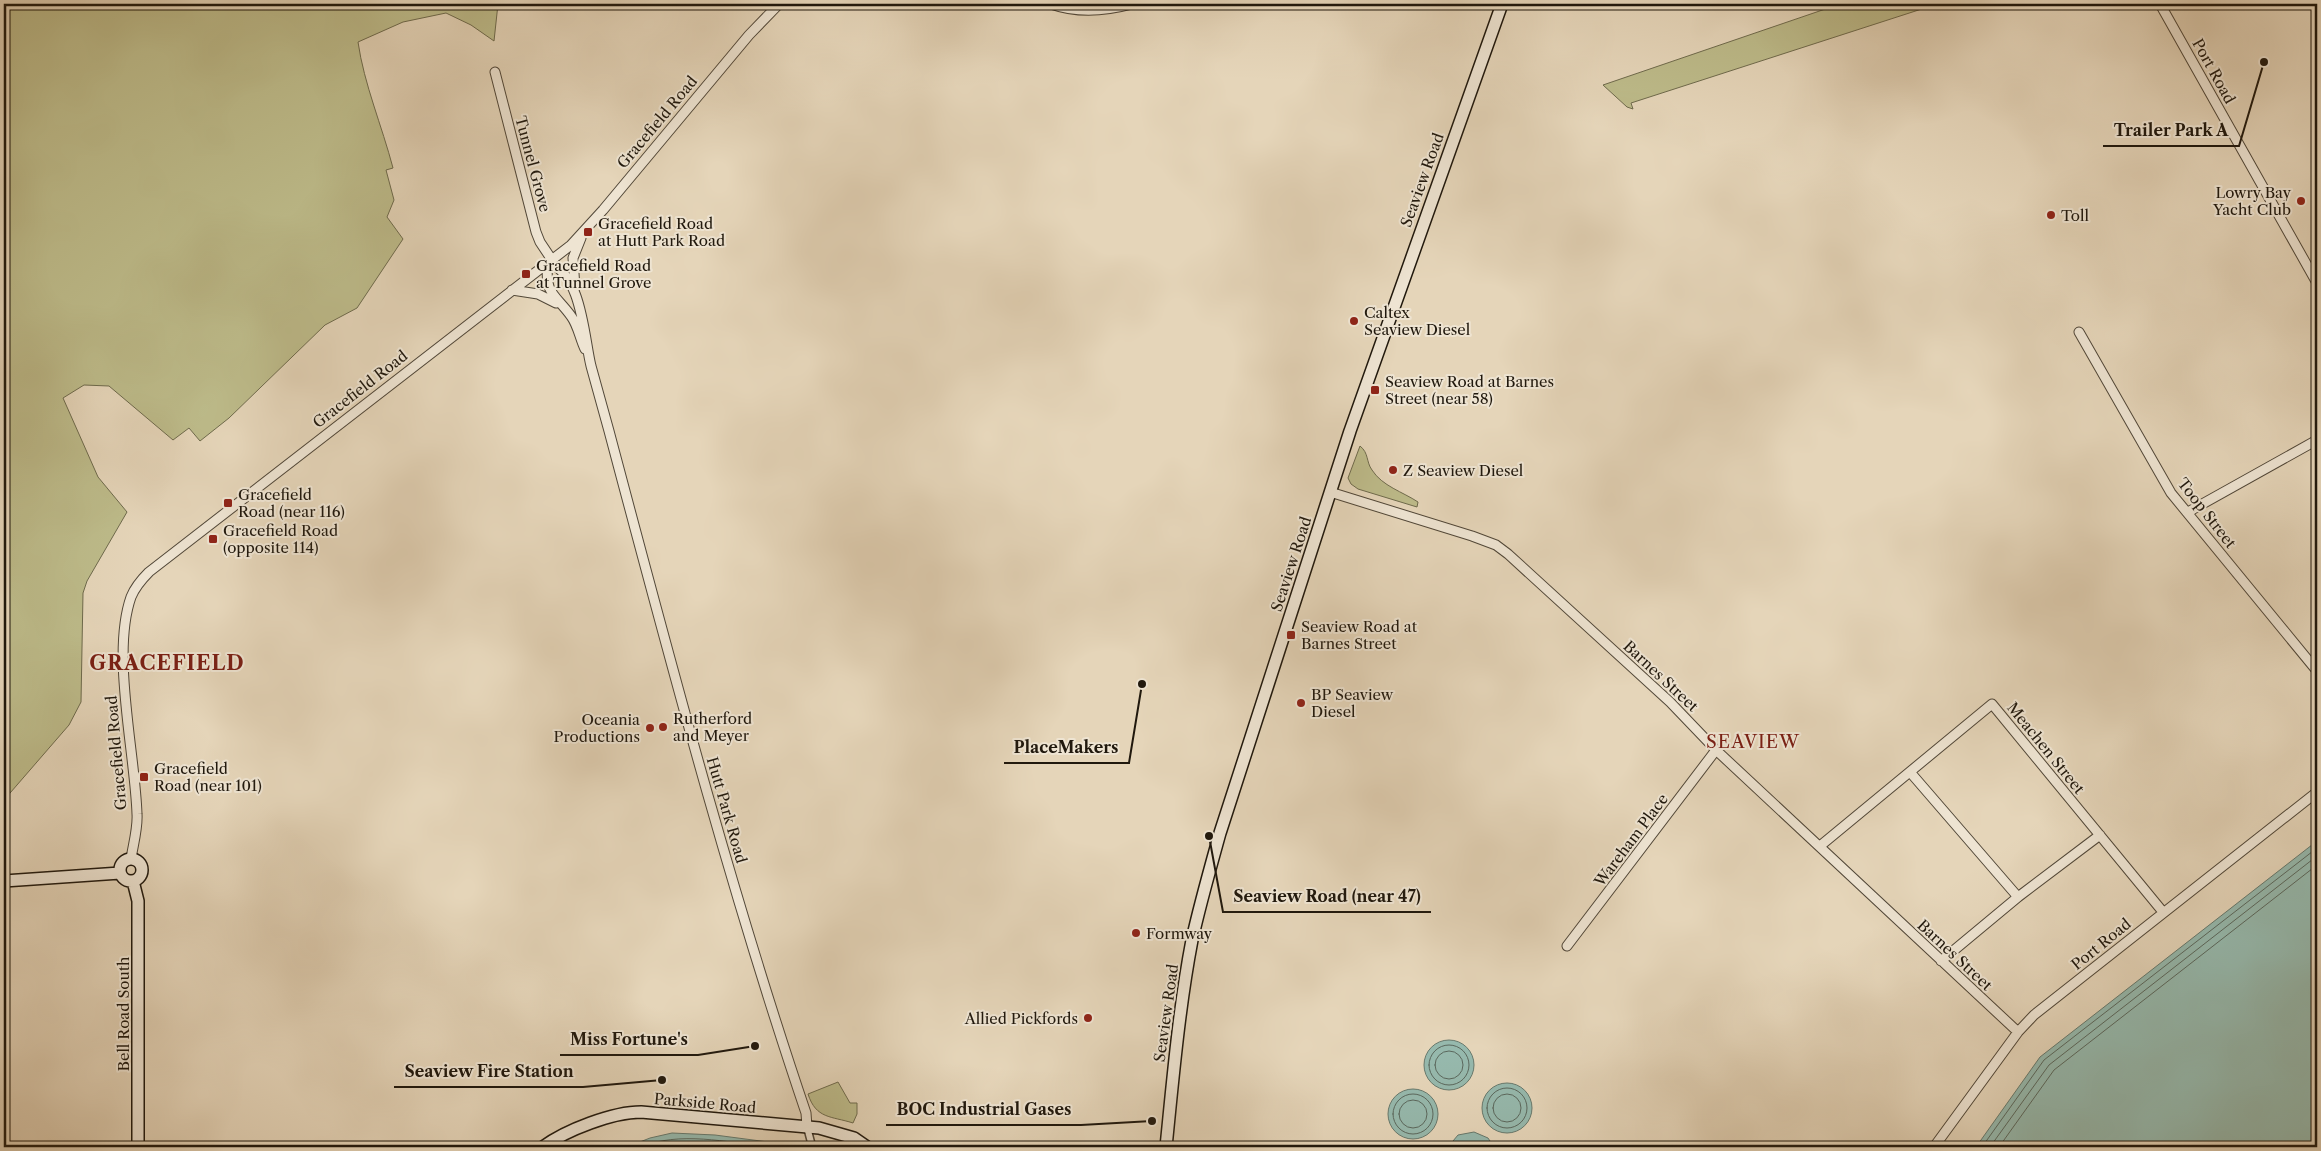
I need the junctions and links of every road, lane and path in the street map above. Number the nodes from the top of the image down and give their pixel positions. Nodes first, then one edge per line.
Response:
1 (779, 4) edge
2 (1051, 4) edge
3 (1132, 4) edge
4 (1502, 4) edge
5 (2160, 4) edge
6 (495, 72) dead end
7 (585, 231) junction
8 (550, 262) junction
9 (2317, 283) edge
10 (512, 290) junction
11 (576, 293) junction
12 (565, 309) junction
13 (2079, 332) dead end
14 (590, 363) junction
15 (2317, 440) edge
16 (1330, 492) junction
17 (2188, 512) junction
18 (2317, 671) edge
19 (1716, 750) junction
20 (1910, 772) junction
21 (2317, 792) edge
22 (2100, 835) junction
23 (1820, 846) junction
24 (131, 859) junction
25 (120, 873) junction
26 (4, 881) edge
27 (134, 881) junction
28 (2018, 897) junction
29 (2163, 912) junction
30 (1567, 946) dead end
31 (1941, 962) junction
32 (2018, 1032) junction
33 (808, 1127) junction
34 (812, 1146) edge
35 (138, 1147) edge
36 (543, 1147) edge
37 (867, 1147) edge
38 (1166, 1147) edge
39 (1934, 1147) edge

1 - 7 street, Gracefield Road
2 - 3 street
4 - 16 main road, Seaview Road
5 - 9 street, Port Road
6 - 8 street, Tunnel Grove
7 - 8 street, Gracefield Road
7 - 11 street, Hutt Park Road
8 - 10 street, Gracefield Road
8 - 11 street, Hutt Park Road
8 - 12 street, Hutt Park Road
10 - 12 street
10 - 24 street, Gracefield Road
11 - 14 street, Hutt Park Road
12 - 14 street, Hutt Park Road
13 - 17 street, Toop Street
14 - 33 street, Hutt Park Road
15 - 17 street
16 - 19 street, Barnes Street
16 - 38 main road, Seaview Road
17 - 18 street, Toop Street
19 - 23 street, Barnes Street
19 - 30 street, Wareham Place
20 - 22 street, Meachen Street
20 - 23 street, Meachen Street
20 - 28 street
21 - 29 street, Port Road
22 - 28 street
22 - 29 street, Meachen Street
23 - 31 street, Barnes Street
24 - 25 main road
24 - 27 main road
25 - 26 main road
25 - 27 main road
27 - 35 main road, Bell Road South
28 - 31 street
29 - 32 street, Port Road
31 - 32 street, Barnes Street
32 - 39 street, Port Road
33 - 34 street, Hutt Park Road
33 - 36 main road, Parkside Road
33 - 37 main road, Parkside Road

